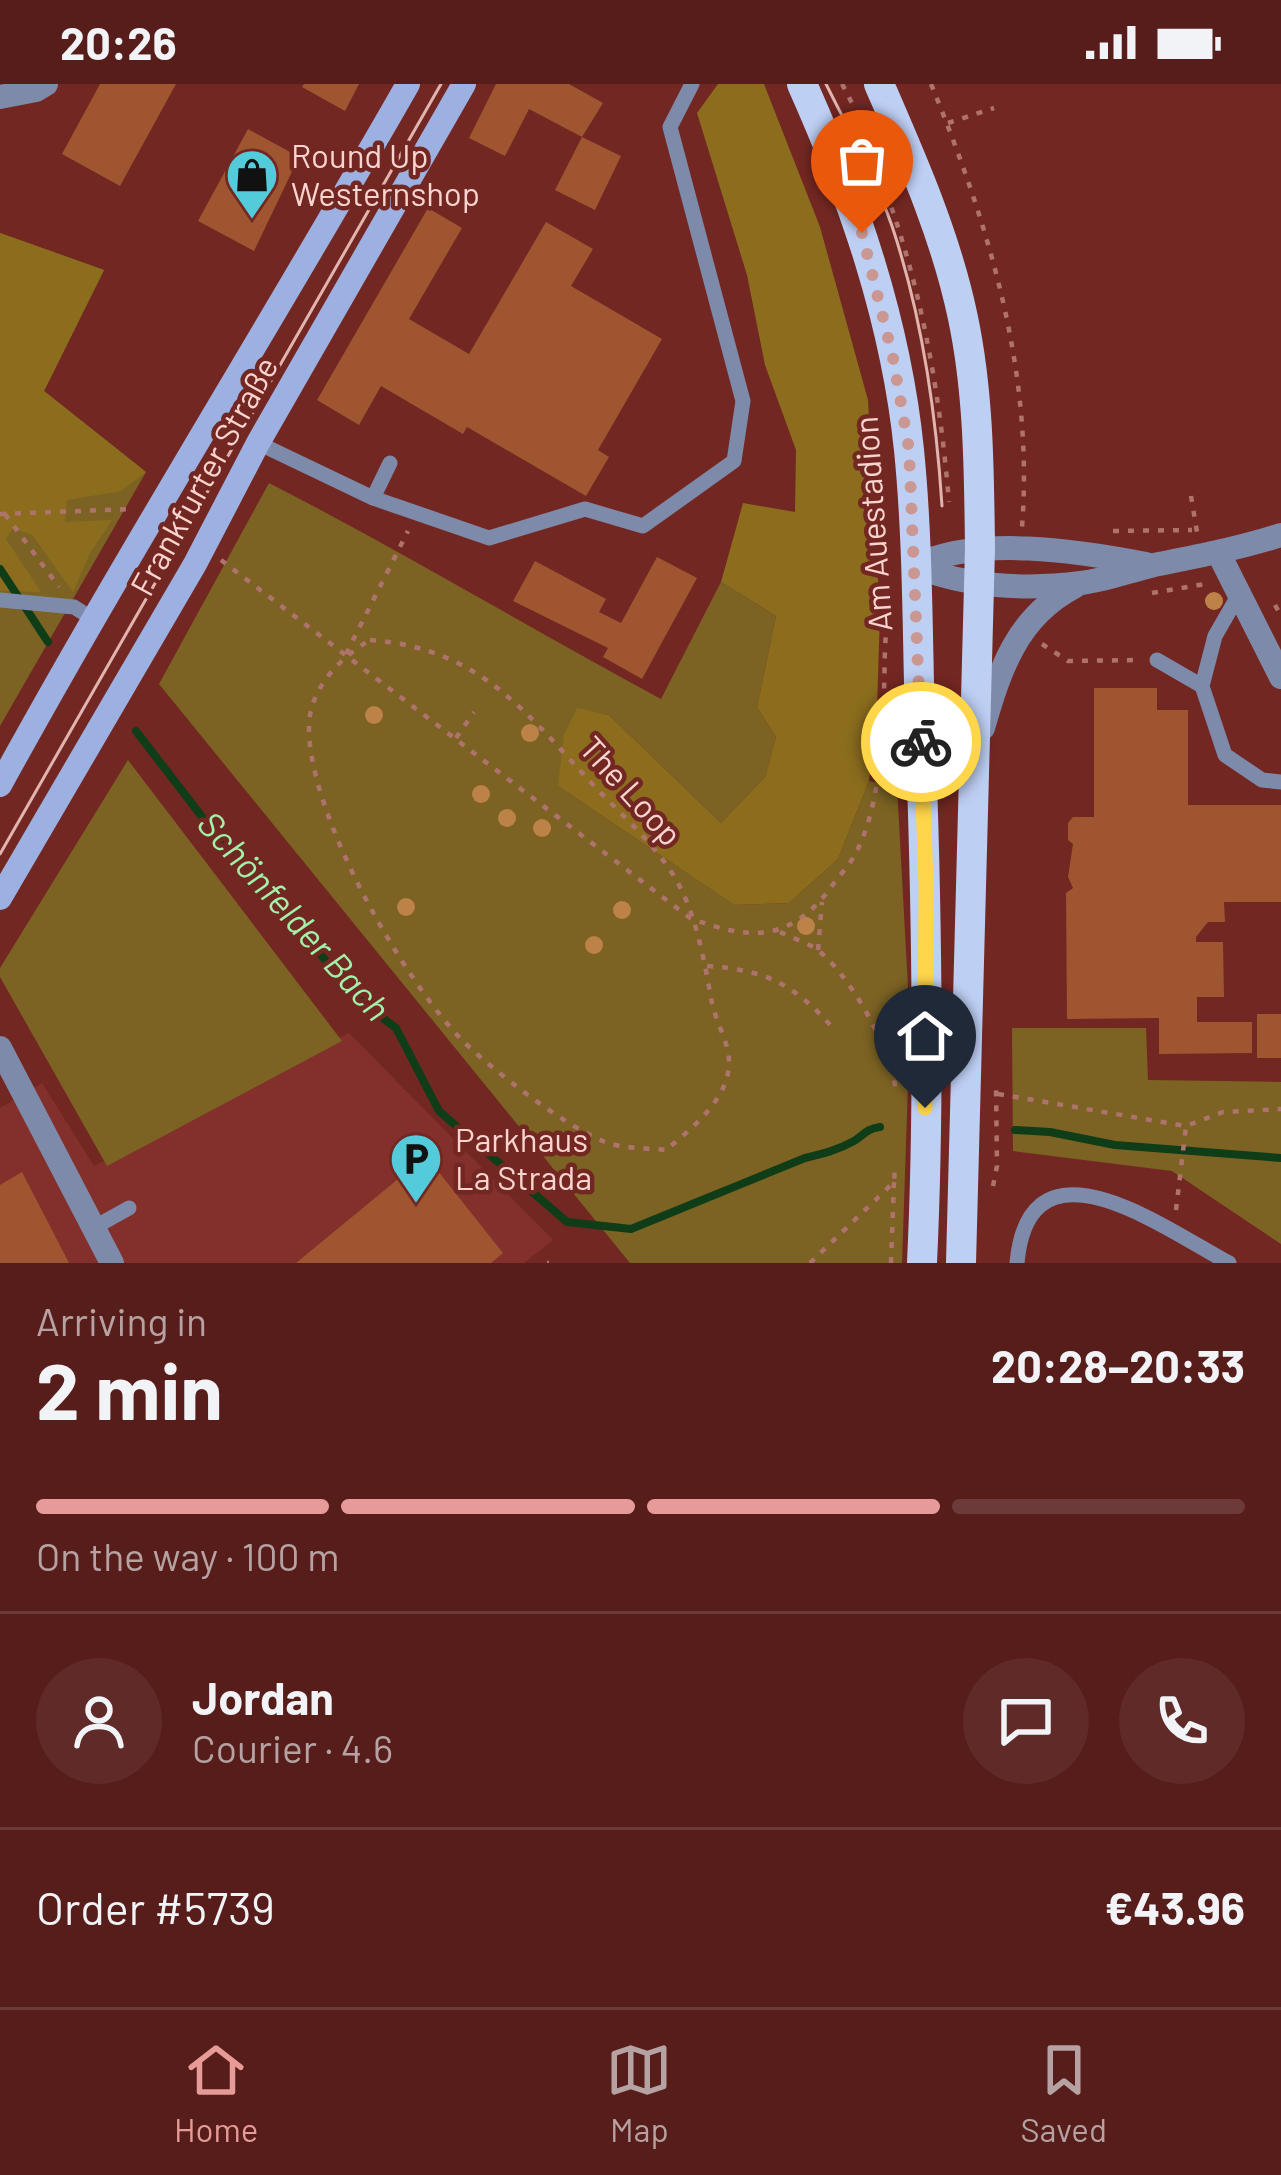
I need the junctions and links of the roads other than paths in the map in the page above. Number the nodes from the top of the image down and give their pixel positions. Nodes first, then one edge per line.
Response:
1 (46, 84) edge
2 (408, 84) edge
3 (464, 84) edge
4 (692, 84) edge
5 (802, 84) edge
6 (879, 84) edge
7 (0, 97) edge
8 (258, 443) junction
9 (391, 463) dead end
10 (374, 498) junction
11 (1281, 535) edge
12 (980, 548) junction
13 (1219, 554) junction
14 (1154, 565) junction
15 (915, 566) junction
16 (979, 583) junction
17 (1082, 583) junction
18 (1238, 596) junction
19 (16, 600) edge
20 (84, 613) junction
21 (1157, 660) road end
22 (1281, 677) edge
23 (1202, 686) junction
24 (972, 766) junction
25 (1281, 782) edge
26 (0, 785) edge
27 (0, 898) edge
28 (0, 1048) edge
29 (129, 1208) dead end
30 (93, 1228) junction
31 (112, 1263) edge
32 (922, 1263) edge
33 (962, 1263) edge
34 (1017, 1263) edge
35 (1229, 1263) edge

1 - 7 street
2 - 20 main road, Frankfurter Straße
3 - 8 main road, Frankfurter Straße
4 - 10 lane
5 - 15 main road, Am Auestadion
6 - 12 main road
8 - 10 lane
8 - 27 main road, Frankfurter Straße
9 - 10 lane
11 - 13 street
12 - 14 street
12 - 15 street
12 - 16 main road
13 - 14 street
13 - 18 street
14 - 17 street
15 - 16 street
15 - 32 main road, Am Auestadion
16 - 17 street
16 - 24 main road
17 - 24 street
18 - 22 street
18 - 23 lane
19 - 20 lane
20 - 26 main road, Frankfurter Straße
21 - 23 lane
23 - 25 lane
24 - 33 main road
28 - 30 street
29 - 30 lane
30 - 31 street
34 - 35 lane

